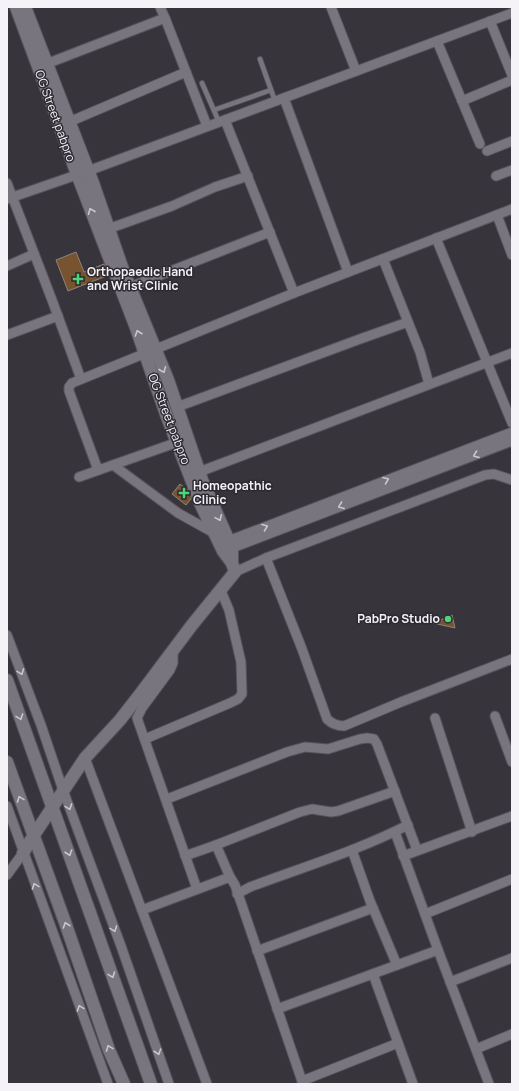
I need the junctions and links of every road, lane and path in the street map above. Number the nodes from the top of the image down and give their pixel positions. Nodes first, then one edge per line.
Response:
1 (24, 7) edge
2 (160, 7) edge
3 (331, 7) edge
4 (512, 13) edge
5 (165, 18) junction
6 (490, 21) junction
7 (437, 41) junction
8 (260, 59) dead end
9 (46, 64) junction
10 (356, 71) junction
11 (186, 72) junction
12 (512, 74) edge
13 (512, 80) edge
14 (202, 82) dead end
15 (271, 90) junction
16 (280, 99) junction
17 (462, 101) junction
18 (214, 110) junction
19 (222, 121) junction
20 (69, 122) junction
21 (207, 126) junction
22 (512, 141) edge
23 (480, 144) dead end
24 (487, 151) dead end
25 (512, 170) edge
26 (82, 172) junction
27 (248, 176) junction
28 (496, 176) dead end
29 (7, 183) edge
30 (9, 198) edge
31 (512, 209) edge
32 (497, 215) junction
33 (108, 229) junction
34 (270, 232) junction
35 (436, 238) junction
36 (34, 254) junction
37 (512, 255) edge
38 (383, 259) junction
39 (7, 266) edge
40 (348, 272) junction
41 (130, 287) junction
42 (294, 293) junction
43 (58, 316) junction
44 (408, 322) junction
45 (7, 335) edge
46 (150, 352) junction
47 (512, 353) edge
48 (487, 362) junction
49 (81, 379) junction
50 (429, 384) junction
51 (177, 407) junction
52 (512, 423) edge
53 (512, 432) edge
54 (512, 441) edge
55 (178, 442) junction
56 (113, 465) junction
57 (98, 470) junction
58 (199, 472) junction
59 (79, 477) dead end
60 (512, 480) edge
61 (214, 533) junction
62 (225, 546) junction
63 (266, 558) junction
64 (233, 568) junction
65 (221, 591) junction
66 (7, 635) edge
67 (173, 652) junction
68 (512, 659) edge
69 (7, 680) edge
70 (495, 716) dead end
71 (435, 718) dead end
72 (144, 740) junction
73 (85, 758) junction
74 (7, 762) edge
75 (512, 762) edge
76 (63, 790) junction
77 (396, 790) junction
78 (167, 799) junction
79 (7, 806) edge
80 (52, 806) junction
81 (512, 816) edge
82 (408, 825) junction
83 (395, 832) junction
84 (472, 832) junction
85 (34, 835) junction
86 (216, 845) junction
87 (352, 850) junction
88 (417, 850) junction
89 (24, 853) junction
90 (185, 856) junction
91 (404, 856) junction
92 (7, 875) edge
93 (230, 877) junction
94 (512, 879) edge
95 (197, 889) junction
96 (237, 894) junction
97 (373, 908) junction
98 (142, 910) junction
99 (425, 914) junction
100 (438, 950) junction
101 (257, 951) junction
102 (512, 958) edge
103 (397, 965) junction
104 (373, 974) junction
105 (450, 982) junction
106 (277, 1009) junction
107 (512, 1034) edge
108 (398, 1043) junction
109 (476, 1048) junction
110 (303, 1083) edge
111 (108, 1084) edge
112 (124, 1084) edge
113 (151, 1084) edge
114 (169, 1084) edge
115 (207, 1084) edge
116 (413, 1084) edge
117 (489, 1084) edge

1 - 9 street, OG Street pabpro
1 - 26 street, OG Street pabpro
2 - 5 street
3 - 10 street
4 - 6 street
5 - 9 street
5 - 11 street
6 - 7 street
6 - 12 street
7 - 10 street
7 - 17 street
8 - 15 lane
9 - 20 street, OG Street pabpro
10 - 16 street
11 - 20 street
11 - 21 street
13 - 17 street
14 - 18 lane
15 - 16 lane
15 - 18 lane
16 - 19 street
16 - 40 street
17 - 23 street
18 - 19 lane
19 - 21 street
19 - 27 street
20 - 26 street, OG Street pabpro
21 - 26 street
22 - 24 street
25 - 28 street
26 - 30 street
26 - 33 street, OG Street pabpro
46 -> 26 street, OG Street pabpro
27 - 33 street
27 - 34 street
29 - 30 street
30 - 36 street
31 - 32 street
32 - 35 street
32 - 37 street
33 - 41 street, OG Street pabpro
34 - 41 street
34 - 42 street
35 - 38 street
35 - 48 street
36 - 39 street
36 - 43 street
38 - 40 street
38 - 44 street
40 - 42 street
41 - 46 street, OG Street pabpro
42 - 46 street
43 - 45 street
43 - 49 street
44 - 50 street
44 - 51 street
46 - 49 street
46 -> 51 street, OG Street pabpro
46 - 55 street, OG Street pabpro
47 - 48 street
48 - 50 street
48 - 52 street
49 - 57 street
50 - 58 street
51 - 58 street, OG Street pabpro
62 -> 53 street
54 -> 62 street
55 - 56 street
55 - 61 street, OG Street pabpro
56 - 57 street
56 - 61 street
57 - 59 street
58 -> 62 street, OG Street pabpro
60 - 63 street
61 - 62 street, OG Street pabpro
62 - 64 street, OG Street pabpro
63 - 64 street
63 - 68 street
64 - 65 street
65 - 67 street
65 - 72 street
66 -> 76 street
67 - 72 street
67 - 73 street
69 -> 80 street
70 - 75 street
71 - 84 street
72 - 78 street
73 - 76 street
73 - 98 street
85 -> 74 street
76 - 80 street
76 -> 114 street
77 - 78 street
77 - 82 street
77 - 86 street
78 - 90 street
79 - 89 street
80 - 85 street
80 -> 113 street
81 - 84 street
82 - 83 street
82 - 88 street
83 - 87 street
83 - 91 street
84 - 88 street
85 - 89 street
112 -> 85 street
86 - 90 street
86 - 93 street
87 - 96 street
87 - 97 street
88 - 91 street
89 - 92 street
111 -> 89 street
90 - 95 street
91 - 99 street
93 - 95 street
93 - 96 street
94 - 99 street
95 - 98 street
96 - 101 street
97 - 101 street
97 - 103 street
98 - 115 street
99 - 100 street
100 - 103 street
100 - 105 street
101 - 106 street
102 - 105 street
103 - 104 street
104 - 106 street
104 - 108 street
105 - 109 street
106 - 110 street
107 - 109 street
108 - 110 street
108 - 116 street
109 - 117 street

